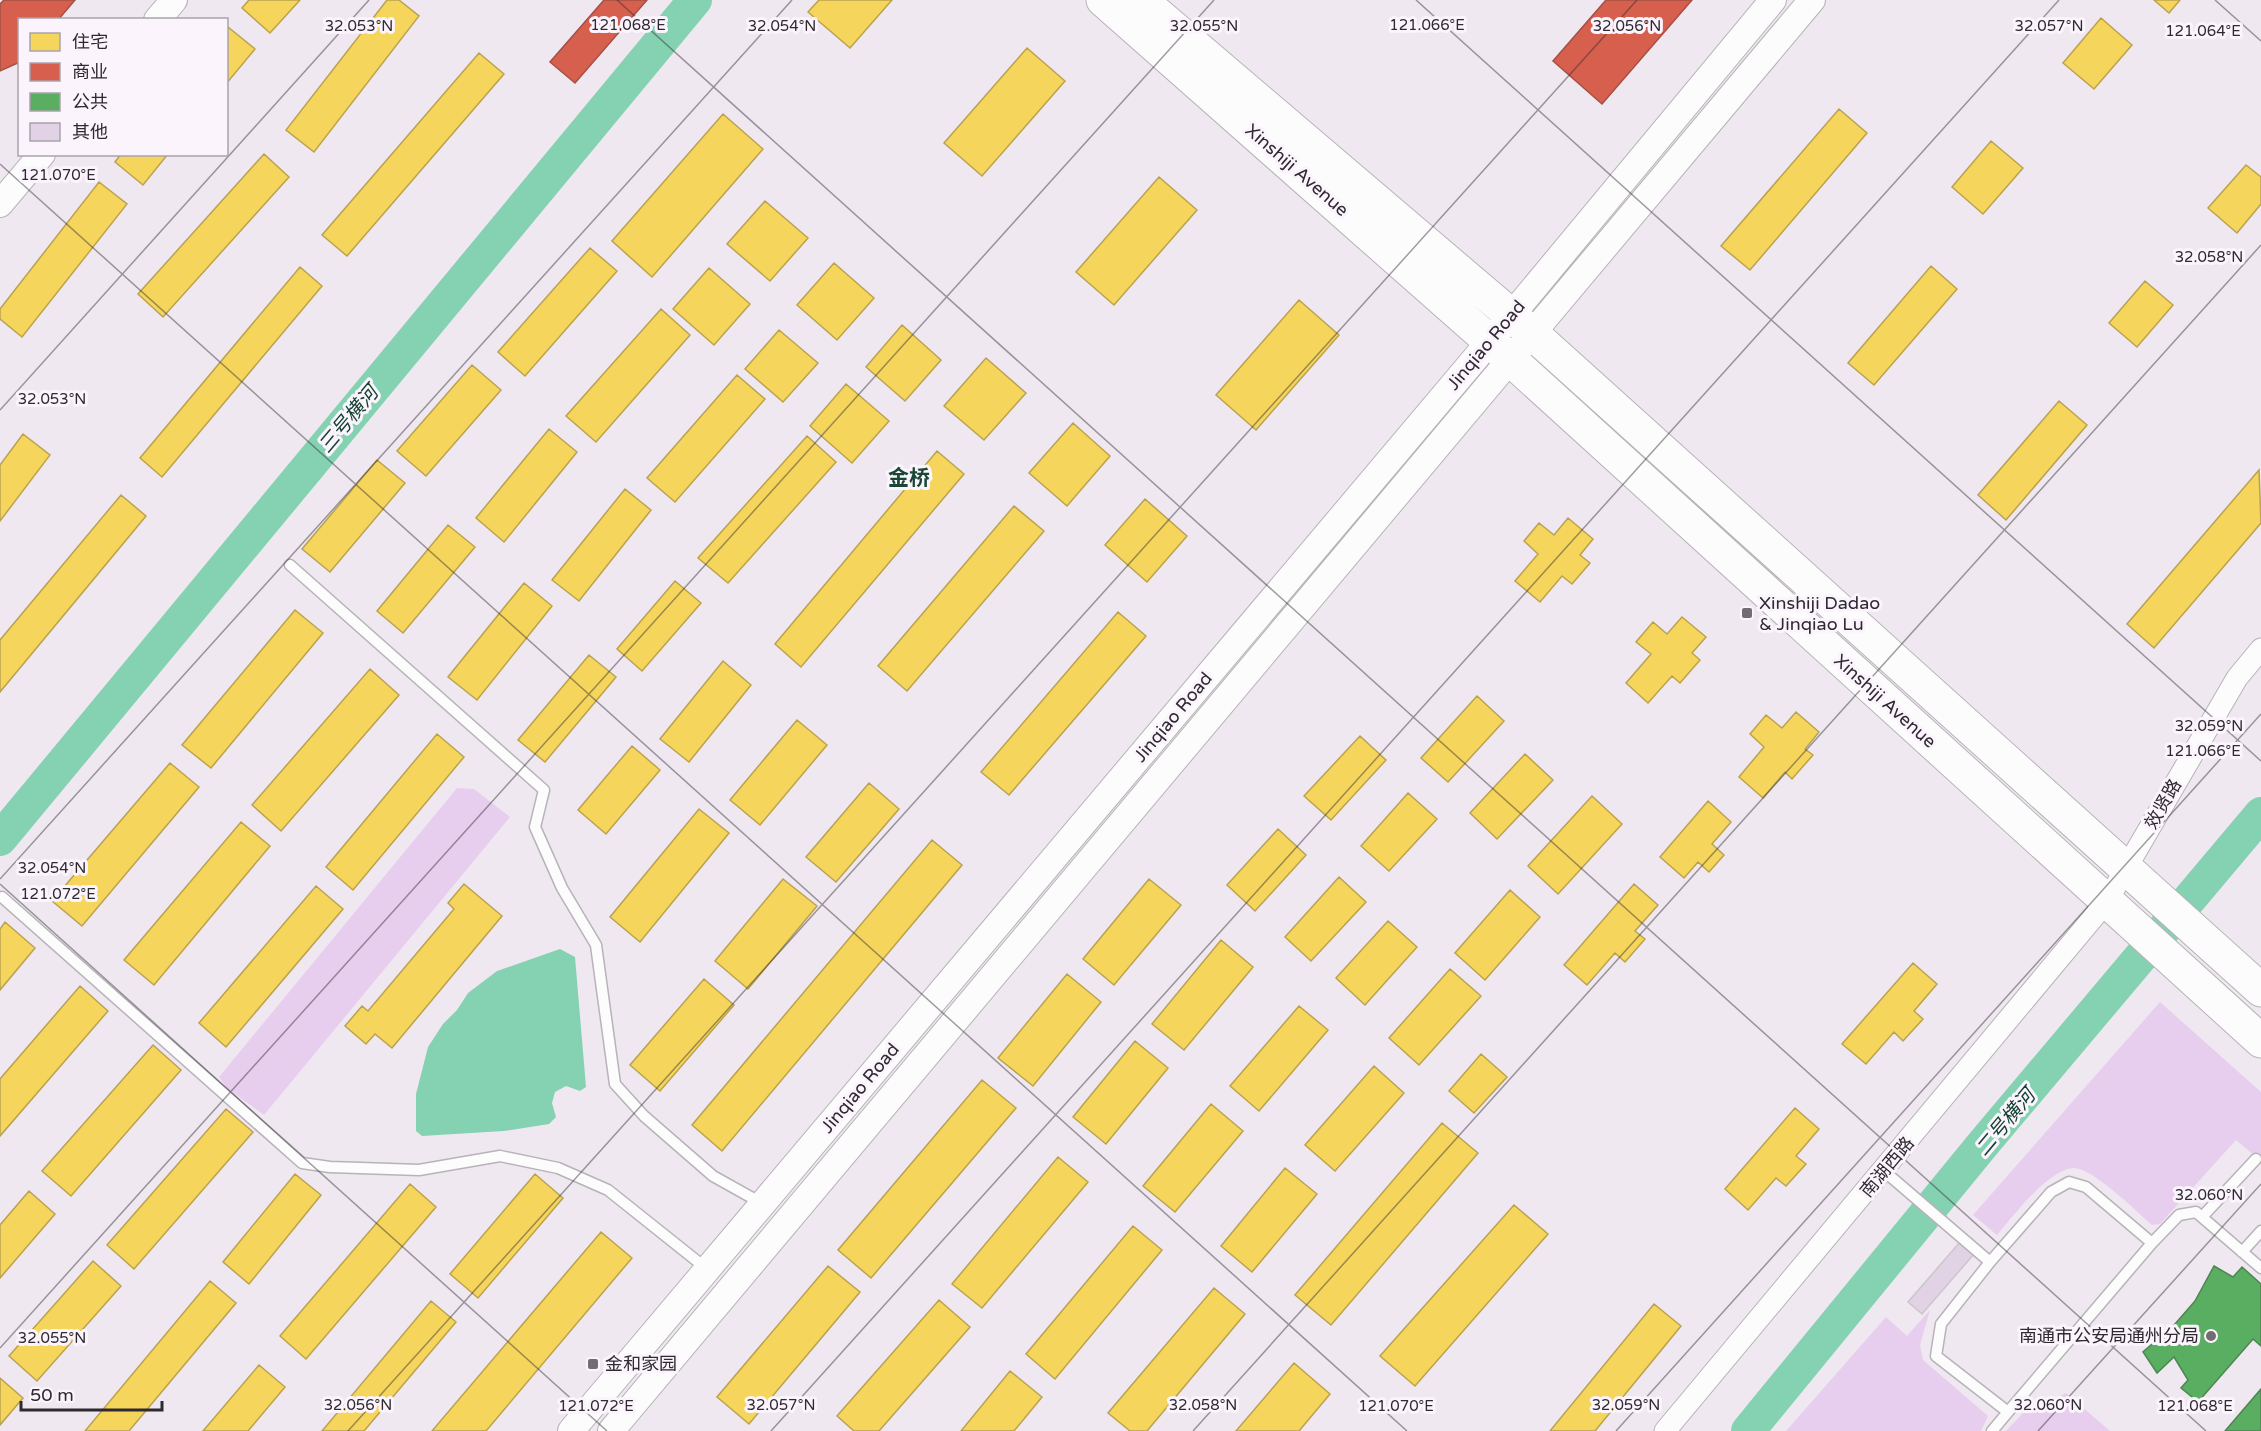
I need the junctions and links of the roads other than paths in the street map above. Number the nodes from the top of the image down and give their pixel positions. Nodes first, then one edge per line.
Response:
1 (174, 0) edge
2 (1103, 0) edge
3 (1141, 0) edge
4 (1773, 0) edge
5 (1812, 0) edge
6 (159, 18) edge
7 (40, 156) edge
8 (0, 204) edge
9 (1522, 324) junction
10 (1500, 350) junction
11 (290, 566) dead end
12 (2261, 649) edge
13 (2127, 868) junction
14 (2, 897) dead end
15 (2107, 901) junction
16 (2261, 990) edge
17 (2261, 1041) edge
18 (2256, 1159) dead end
19 (1884, 1171) junction
20 (763, 1204) junction
21 (2202, 1217) junction
22 (2261, 1231) edge
23 (2152, 1243) junction
24 (2242, 1252) junction
25 (1990, 1262) junction
26 (2261, 1268) edge
27 (707, 1270) junction
28 (2008, 1412) junction
29 (571, 1431) edge
30 (611, 1431) edge
31 (1665, 1431) edge
32 (1992, 1431) edge

1 - 6 street
2 - 10 main road, Xinshiji Avenue
3 - 9 main road, Xinshiji Avenue
4 - 9 street, Jinqiao Road
5 - 9 street, Jinqiao Road
7 - 8 street
9 - 10 street, Jinqiao Road
9 - 13 main road, Xinshiji Avenue
10 - 15 main road, Xinshiji Avenue
10 - 20 street, Jinqiao Road
10 - 30 street, Jinqiao Road
11 - 20 lane
12 - 13 street, 效贤路
13 - 15 street, 效贤路
13 - 16 main road, Xinshiji Avenue
14 - 27 lane
15 - 17 main road, Xinshiji Avenue
15 - 19 street, 南湖西路
18 - 21 lane
19 - 25 lane
19 - 31 street, 南湖西路
20 - 27 street, Jinqiao Road
21 - 23 lane
21 - 24 lane
22 - 24 lane
23 - 25 lane
23 - 28 lane
24 - 26 lane
25 - 28 lane
27 - 29 street, Jinqiao Road
28 - 32 lane

